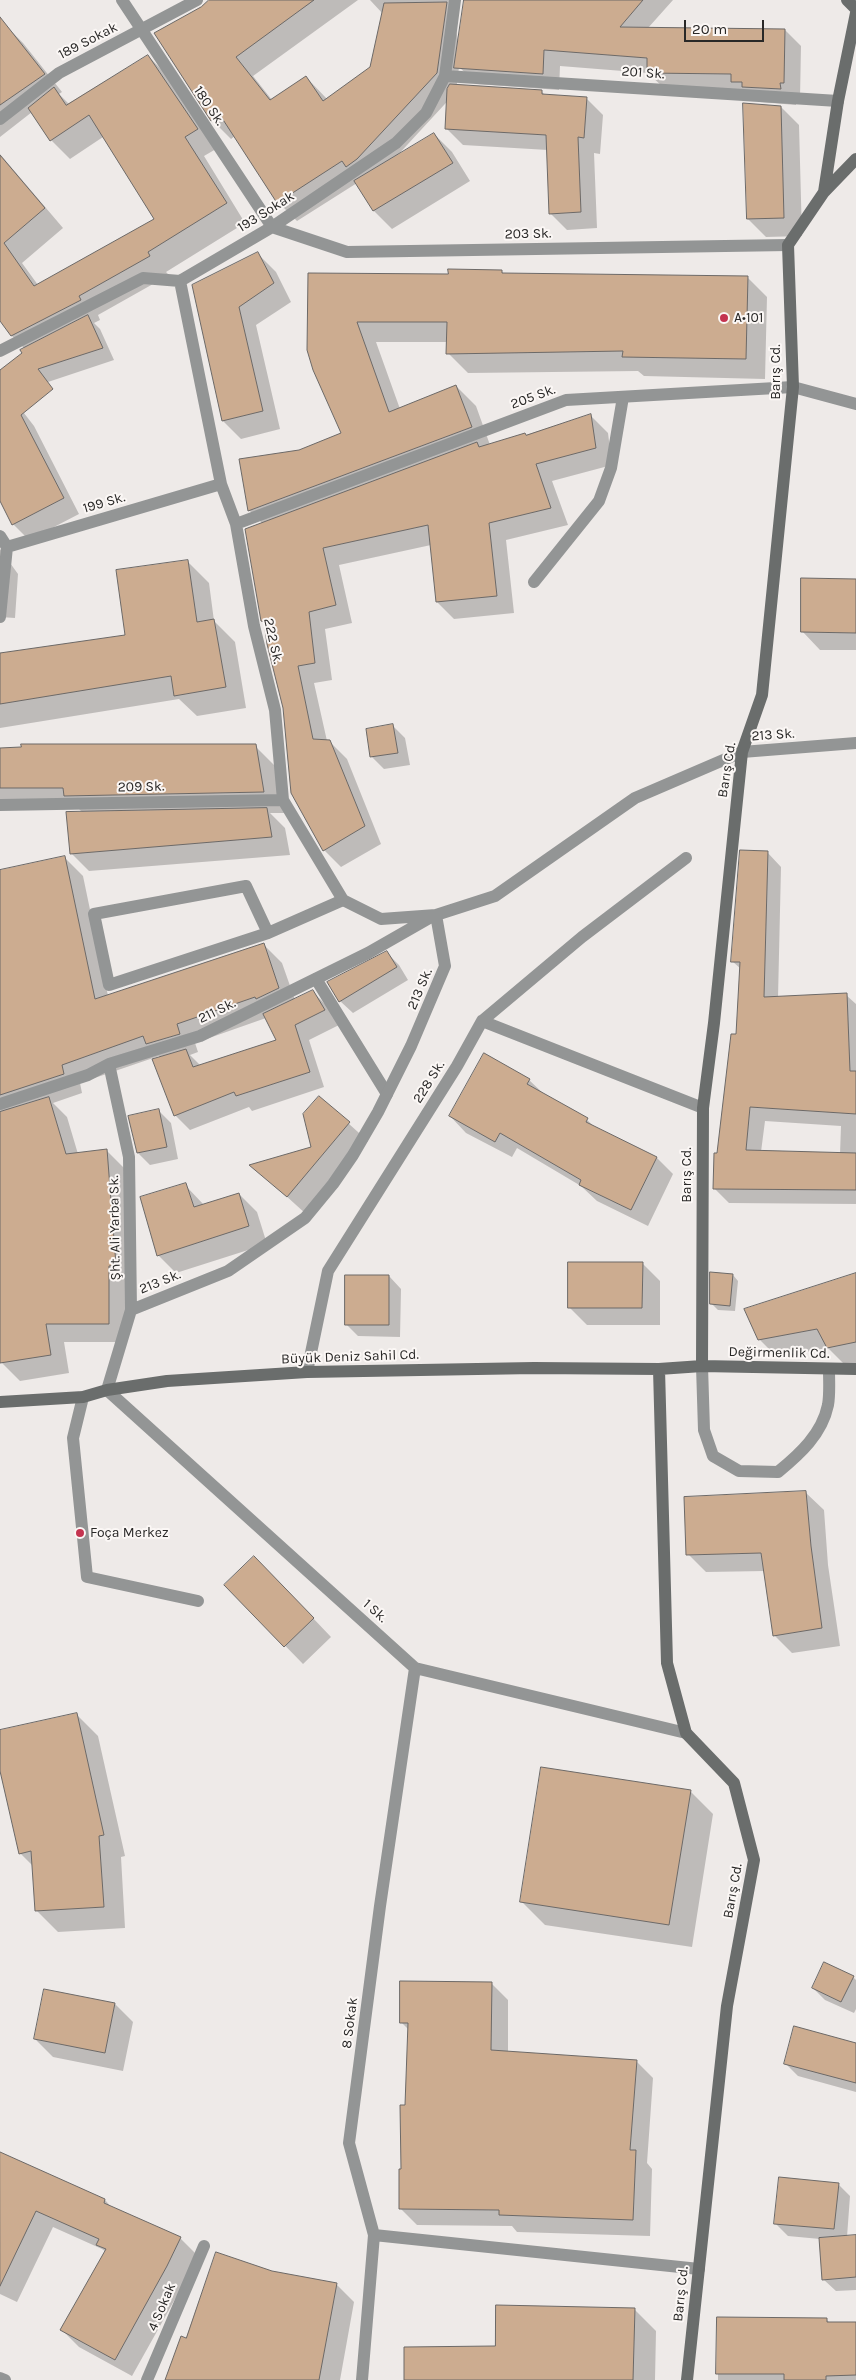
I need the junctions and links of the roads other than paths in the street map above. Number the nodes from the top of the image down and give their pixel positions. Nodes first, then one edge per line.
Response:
1 (122, 0) edge
2 (197, 0) edge
3 (455, 0) edge
4 (847, 0) edge
5 (856, 8) edge
6 (856, 12) edge
7 (141, 30) junction
8 (446, 76) junction
9 (838, 101) junction
10 (0, 119) edge
11 (856, 159) edge
12 (824, 192) junction
13 (272, 227) junction
14 (788, 245) junction
15 (180, 281) junction
16 (1, 350) edge
17 (793, 387) junction
18 (623, 397) junction
19 (856, 404) edge
20 (221, 484) junction
21 (236, 524) junction
22 (0, 536) edge
23 (8, 547) junction
24 (534, 582) dead end
25 (0, 617) edge
26 (856, 743) edge
27 (742, 752) junction
28 (282, 800) junction
29 (0, 805) edge
30 (686, 858) dead end
31 (343, 900) junction
32 (436, 915) junction
33 (268, 933) junction
34 (316, 979) junction
35 (482, 1021) junction
36 (109, 1064) junction
37 (387, 1094) junction
38 (0, 1104) edge
39 (702, 1108) junction
40 (131, 1310) junction
41 (702, 1366) junction
42 (659, 1369) junction
43 (856, 1369) edge
44 (829, 1370) junction
45 (307, 1372) junction
46 (107, 1390) junction
47 (83, 1397) junction
48 (0, 1402) edge
49 (198, 1601) dead end
50 (415, 1668) junction
51 (686, 1733) junction
52 (374, 2235) junction
53 (204, 2246) dead end
54 (699, 2269) junction
55 (0, 2378) edge
56 (5, 2380) edge
57 (147, 2380) edge
58 (362, 2380) edge
59 (687, 2380) edge

1 - 7 street, 180 Sk.
2 - 7 street, 189 Sokak
3 - 8 street, 193 Sokak
4 - 5 street
6 - 9 street
7 - 10 street, 189 Sokak
7 - 13 street, 180 Sk.
8 - 9 street, 201 Sk.
8 - 13 street, 193 Sokak
9 - 12 street
11 - 12 street
12 - 14 street
13 - 14 street, 203 Sk.
13 - 15 street, 193 Sokak
14 - 17 street, Barış Cd.
15 - 16 street
15 - 20 street, 222 Sk.
17 - 18 street, 205 Sk.
17 - 19 street, 205 Sk.
17 - 27 street, Barış Cd.
18 - 21 street, 205 Sk.
18 - 24 street
20 - 21 street, 222 Sk.
20 - 23 street, 199 Sk.
21 - 28 street, 222 Sk.
22 - 23 street
23 - 25 street
26 - 27 street, 213 Sk.
27 - 32 street, 213 Sk.
27 - 39 street, Barış Cd.
28 - 29 street, 209 Sk.
28 - 31 street, 222 Sk.
30 - 35 street
31 - 32 street
31 - 33 street
32 - 34 street, 211 Sk.
32 - 37 street, 213 Sk.
33 - 33 street
34 - 36 street, 211 Sk.
34 - 37 street
35 - 39 street
35 - 45 street, 228 Sk.
36 - 38 street, 211 Sk.
36 - 40 street, Şht. Ali Yarba Sk.
37 - 40 street, 213 Sk.
39 - 41 street, Barış Cd.
40 - 46 street, Şht. Ali Yarba Sk.
41 - 42 street, Büyük Deniz Sahil Cd.
41 - 44 street, Değirmenlik Cd.
41 - 44 street
42 - 45 street, Büyük Deniz Sahil Cd.
42 - 51 street, Barış Cd.
43 - 44 street, Değirmenlik Cd.
45 - 46 street, Büyük Deniz Sahil Cd.
46 - 47 street, Büyük Deniz Sahil Cd.
46 - 50 street, 1 Sk.
47 - 48 street, Büyük Deniz Sahil Cd.
47 - 49 street
50 - 51 street, 1 Sk.
50 - 52 street, 8 Sokak
51 - 54 street, Barış Cd.
52 - 54 street
52 - 58 street, 8 Sokak
53 - 57 street, 4 Sokak
54 - 59 street, Barış Cd.
55 - 56 street

